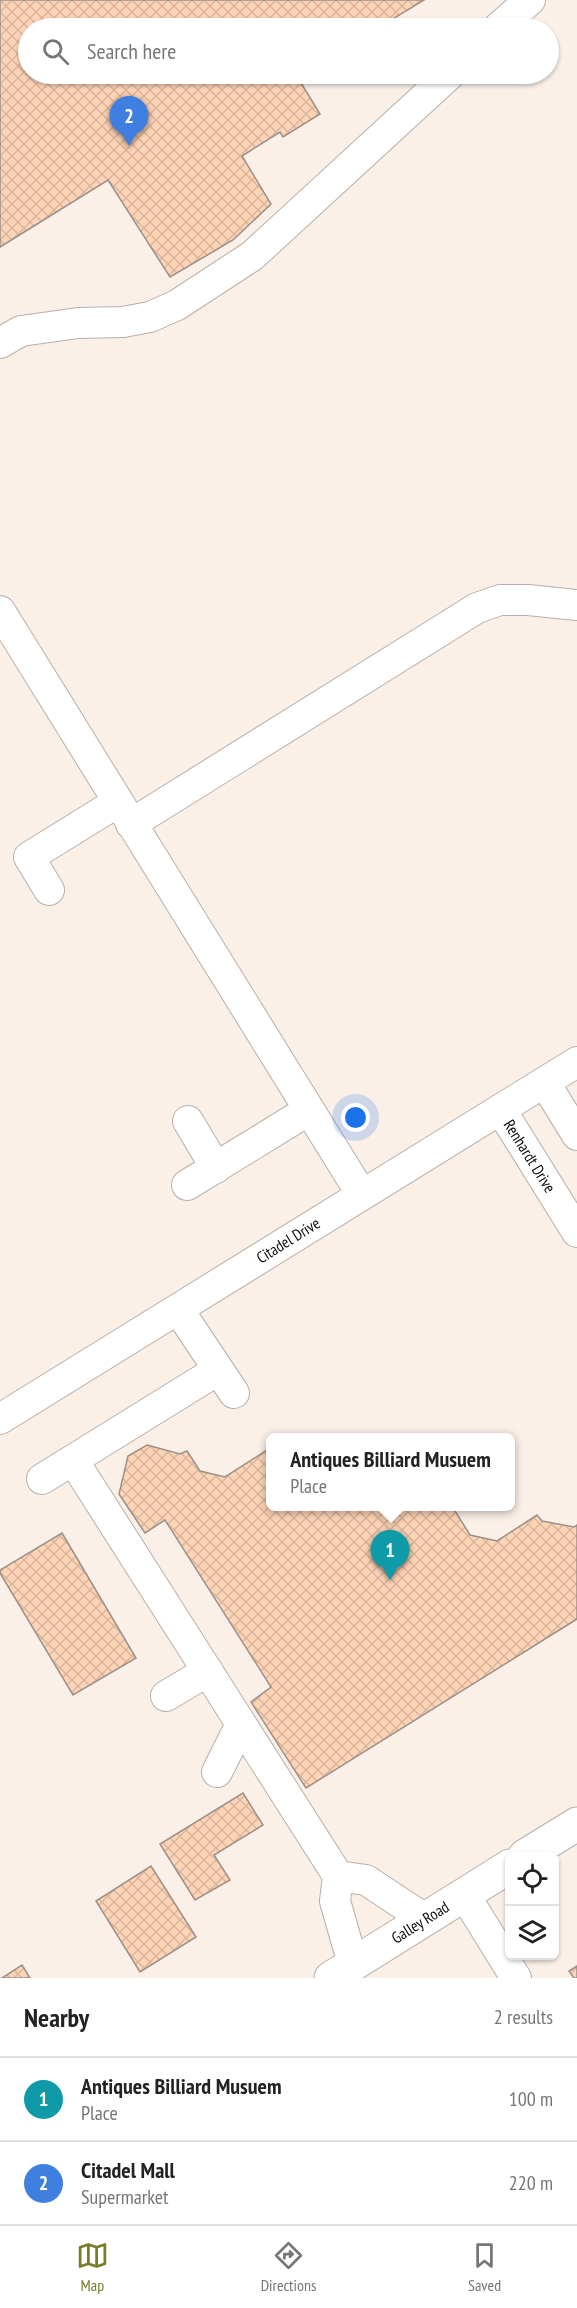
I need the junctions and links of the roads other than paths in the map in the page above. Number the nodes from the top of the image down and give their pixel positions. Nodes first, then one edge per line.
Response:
1 (530, 0) edge
2 (509, 18) edge
3 (439, 84) edge
4 (0, 343) edge
5 (577, 605) edge
6 (0, 611) edge
7 (124, 813) junction
8 (49, 890) dead end
9 (577, 1062) edge
10 (545, 1083) junction
11 (309, 1110) junction
12 (501, 1110) junction
13 (188, 1121) dead end
14 (577, 1135) edge
15 (216, 1167) junction
16 (187, 1185) dead end
17 (362, 1195) junction
18 (577, 1232) edge
19 (178, 1309) junction
20 (0, 1419) edge
21 (73, 1460) junction
22 (42, 1479) dead end
23 (208, 1671) junction
24 (166, 1696) dead end
25 (242, 1724) junction
26 (217, 1772) dead end
27 (577, 1824) edge
28 (533, 1852) edge
29 (505, 1869) edge
30 (338, 1876) junction
31 (464, 1894) junction
32 (425, 1919) junction
33 (342, 1971) edge
34 (516, 1978) edge

1 - 2 street
3 - 4 street
5 - 7 street
6 - 7 street
7 - 8 street
7 - 11 street
9 - 10 street, Citadel Drive
10 - 12 street, Citadel Drive
10 - 14 street
11 - 15 street
11 - 17 street
12 - 17 street, Citadel Drive
12 - 18 street, Renhardt Drive
13 - 15 street
15 - 16 street
17 - 19 street, Citadel Drive
19 - 20 street, Citadel Drive
19 - 21 street
21 - 22 street
21 - 23 street
23 - 24 street
23 - 25 street
25 - 26 street
25 - 30 street
27 - 28 main road
29 - 31 main road, Galley Road
30 - 32 street
30 - 33 street
31 - 32 main road, Galley Road
31 - 34 street
32 - 33 main road, Galley Road

